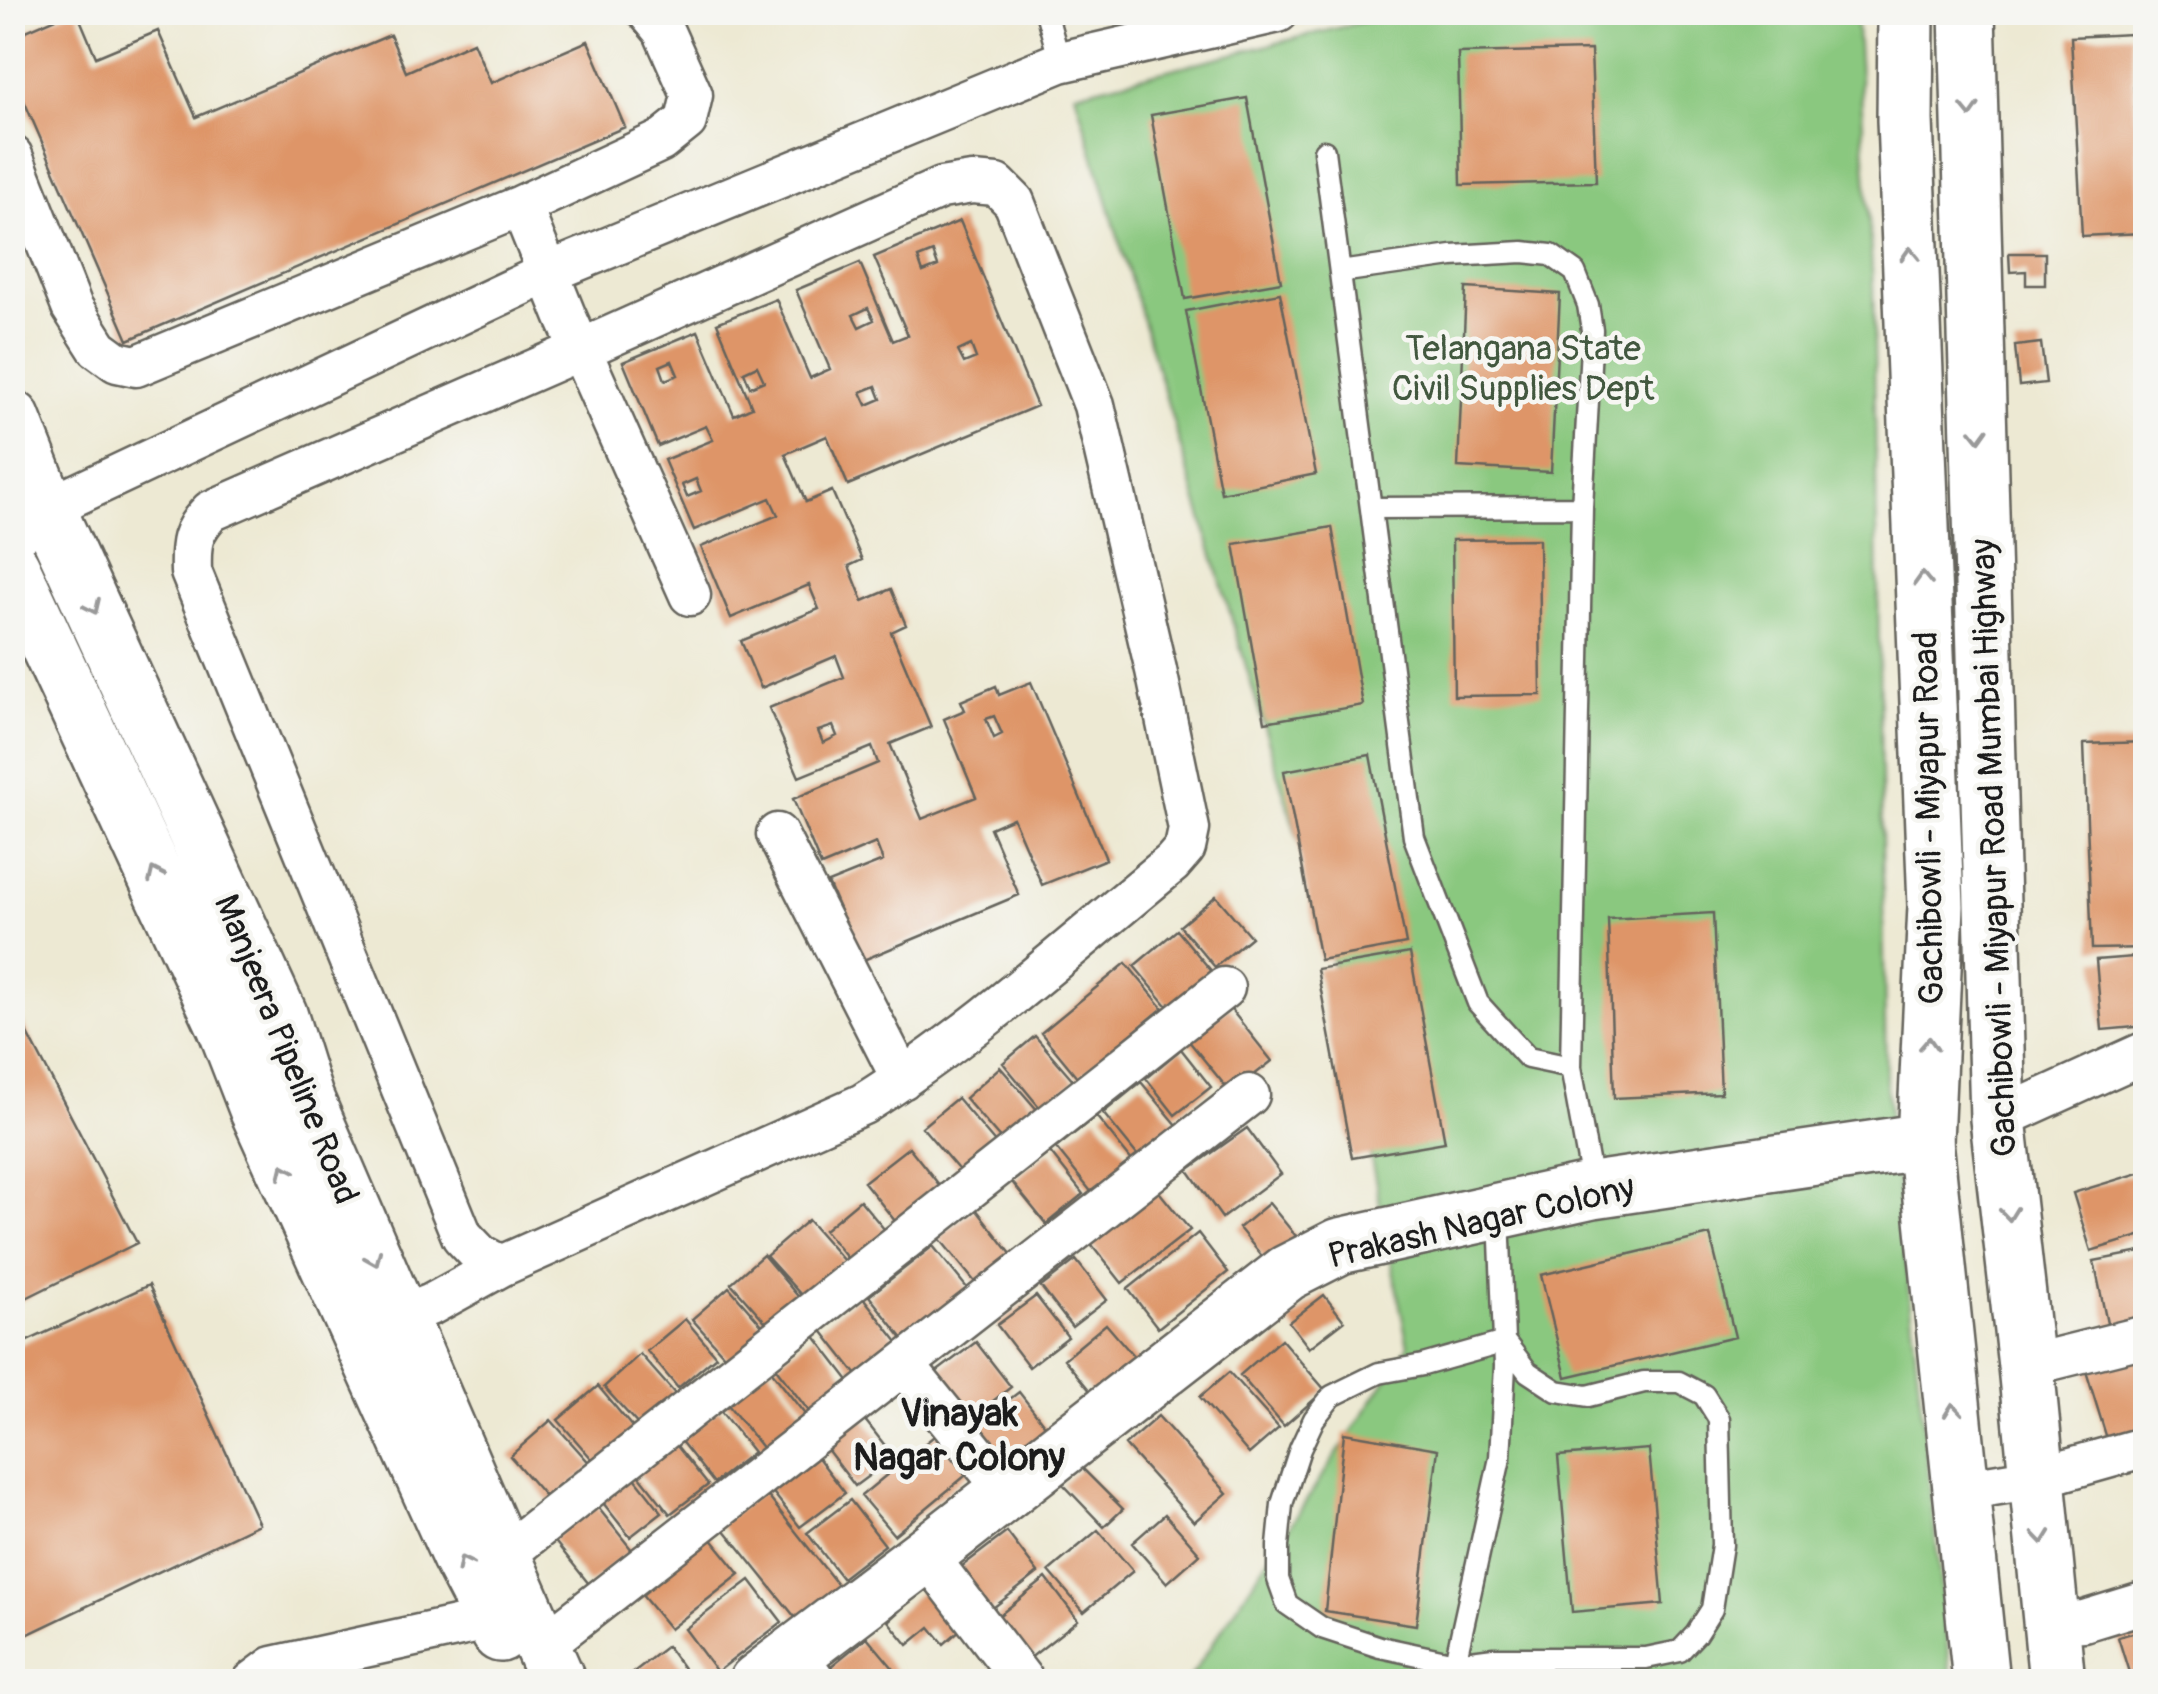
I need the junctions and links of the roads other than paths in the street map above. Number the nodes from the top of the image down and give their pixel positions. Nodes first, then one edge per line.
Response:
1 (648, 12) edge
2 (1046, 12) edge
3 (1278, 12) edge
4 (1906, 12) edge
5 (1967, 12) edge
6 (1145, 27) edge
7 (1060, 62) junction
8 (1324, 152) dead end
9 (12, 156) edge
10 (521, 206) junction
11 (1340, 272) junction
12 (548, 273) junction
13 (580, 350) junction
14 (12, 418) edge
15 (37, 508) edge
16 (1371, 508) junction
17 (1582, 508) junction
18 (12, 568) edge
19 (690, 595) dead end
20 (1932, 803) junction
21 (1989, 807) junction
22 (777, 834) dead end
23 (1224, 988) dead end
24 (2146, 1052) edge
25 (1572, 1067) junction
26 (902, 1079) junction
27 (1249, 1094) dead end
28 (282, 1104) junction
29 (1998, 1119) junction
30 (1925, 1141) junction
31 (1593, 1190) junction
32 (1498, 1212) junction
33 (501, 1266) junction
34 (399, 1317) junction
35 (2146, 1336) edge
36 (1504, 1342) junction
37 (904, 1365) junction
38 (2026, 1366) junction
39 (2146, 1447) edge
40 (2036, 1478) junction
41 (1962, 1490) junction
42 (1007, 1492) junction
43 (926, 1554) junction
44 (503, 1556) junction
45 (2146, 1602) edge
46 (492, 1619) junction
47 (2050, 1623) junction
48 (541, 1670) edge
49 (789, 1672) edge
50 (1452, 1672) edge
51 (253, 1682) edge
52 (1024, 1682) edge
53 (1982, 1682) edge
54 (2057, 1682) edge

1 - 10 street
2 - 7 lane
3 - 6 street
20 -> 4 main road, Gachibowli - Miyapur Road
5 -> 21 main road, Gachibowli - Miyapur Road Mumbai Highway
6 - 7 street
7 - 12 street
8 - 11 lane
9 - 10 street
10 - 12 street
11 - 16 lane
11 - 17 lane
12 - 13 street
12 - 15 street
13 - 19 street
13 - 26 street
13 - 33 street
14 - 15 main road, Manjeera Pipeline Road
15 -> 28 main road, Manjeera Pipeline Road
16 - 17 lane
16 - 25 lane
17 - 25 lane
28 -> 18 main road, Manjeera Pipeline Road
20 - 21 main road
30 -> 20 main road, Gachibowli - Miyapur Road
21 - 29 main road, Gachibowli - Miyapur Road Mumbai Highway
22 - 26 street
23 - 44 street
24 - 29 street
25 - 31 lane
26 - 33 street
27 - 37 street
28 -> 34 main road, Manjeera Pipeline Road
46 -> 28 main road, Manjeera Pipeline Road
29 -> 38 main road, Gachibowli - Miyapur Road Mumbai Highway
30 - 31 main road, Prakash Nagar Colony
41 -> 30 main road, Gachibowli - Miyapur Road
31 - 32 main road, Prakash Nagar Colony
32 - 36 lane
32 - 42 main road, Prakash Nagar Colony
33 - 34 street
34 - 44 main road, Manjeera Pipeline Road
35 - 38 street
36 - 50 lane
36 - 50 lane
36 - 50 lane
37 - 42 street
37 - 48 street
38 - 40 main road, Gachibowli - Miyapur Road Mumbai Highway
39 - 40 street
40 - 41 street
40 -> 47 main road, Gachibowli - Miyapur Road Mumbai Highway
41 - 53 main road, Gachibowli - Miyapur Road
42 - 43 main road, Prakash Nagar Colony
43 - 49 main road, Prakash Nagar Colony
43 - 52 street
44 - 48 main road, Manjeera Pipeline Road
45 - 47 street
46 - 48 main road, Manjeera Pipeline Road
46 - 51 street
47 - 54 main road, Gachibowli - Miyapur Road Mumbai Highway

